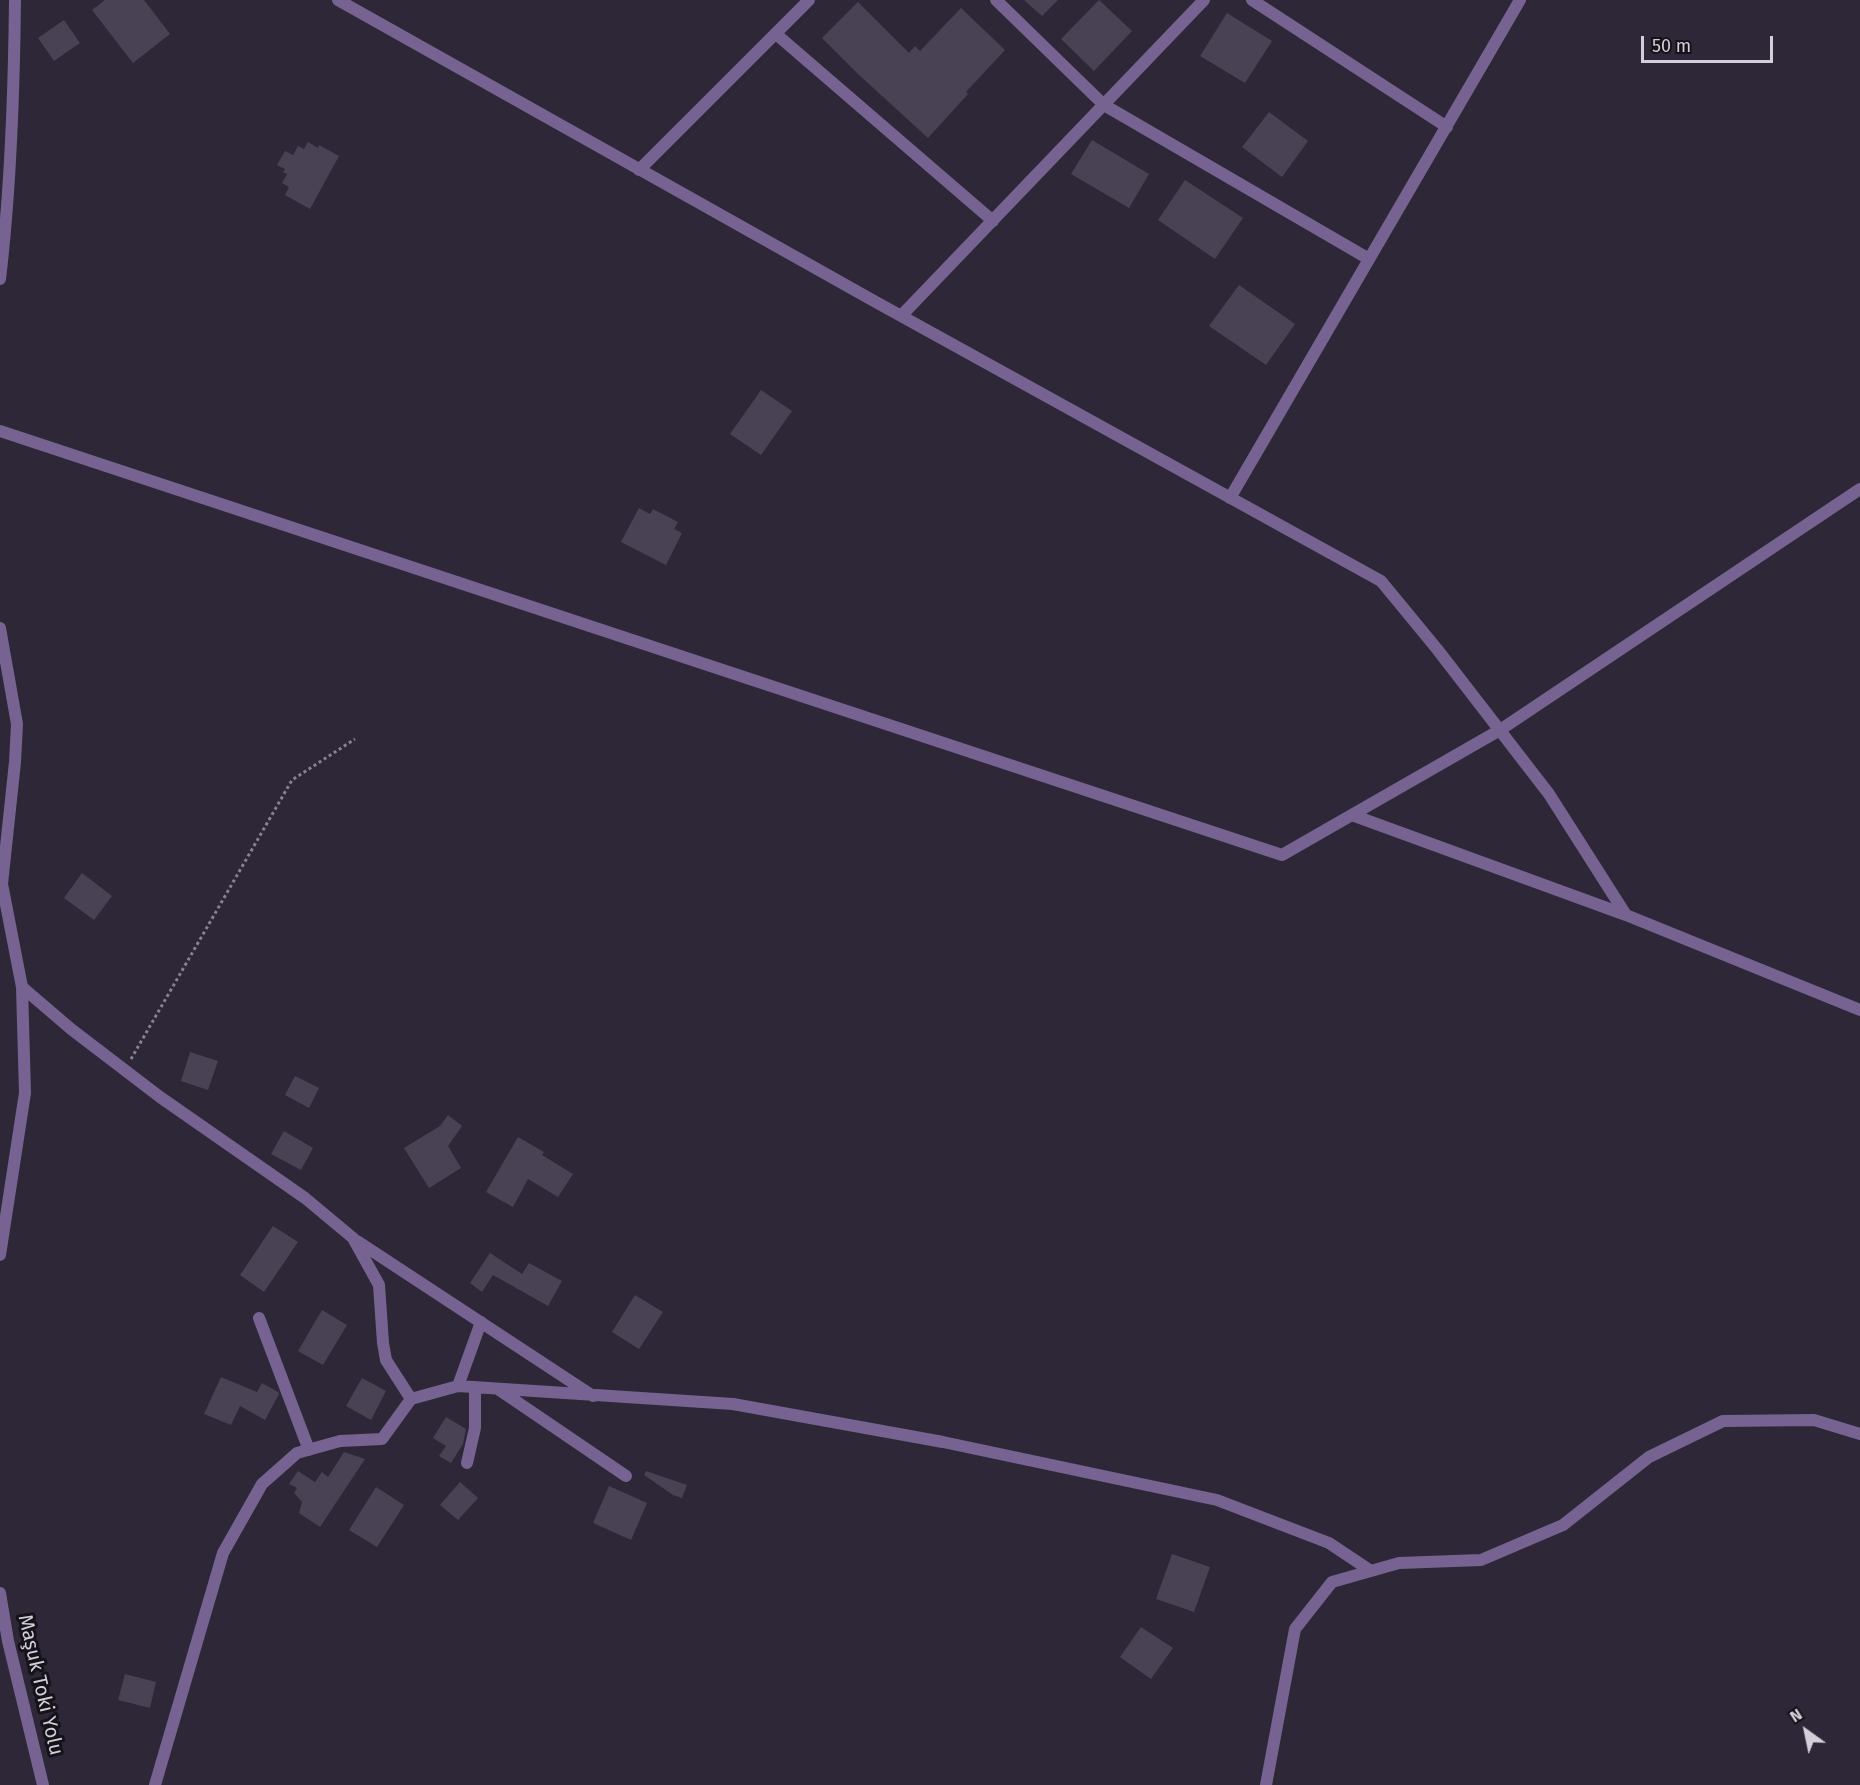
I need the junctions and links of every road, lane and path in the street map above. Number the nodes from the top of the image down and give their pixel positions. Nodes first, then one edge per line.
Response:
1 (15, 0) edge
2 (338, 0) edge
3 (809, 0) edge
4 (996, 0) edge
5 (1204, 0) edge
6 (1252, 0) edge
7 (1521, 0) edge
8 (776, 34) junction
9 (1104, 105) junction
10 (1447, 127) junction
11 (639, 170) junction
12 (4, 171) edge
13 (993, 221) junction
14 (1369, 259) junction
15 (0, 279) edge
16 (901, 316) junction
17 (0, 431) edge
18 (1860, 489) edge
19 (1230, 498) junction
20 (0, 628) edge
21 (1500, 730) junction
22 (355, 739) dead end
23 (1352, 815) junction
24 (1626, 915) junction
25 (22, 987) junction
26 (1860, 1010) edge
27 (125, 1070) junction
28 (353, 1238) junction
29 (0, 1255) edge
30 (259, 1318) dead end
31 (481, 1322) junction
32 (458, 1386) junction
33 (475, 1387) junction
34 (498, 1389) junction
35 (593, 1396) junction
36 (411, 1399) junction
37 (1860, 1434) edge
38 (309, 1450) junction
39 (468, 1463) dead end
40 (626, 1476) dead end
41 (1371, 1571) junction
42 (0, 1593) edge
43 (43, 1785) edge
44 (154, 1785) edge
45 (1266, 1785) edge

1 - 12 street
2 - 11 street
3 - 8 street
4 - 9 street
5 - 9 street
6 - 10 street
7 - 10 street
8 - 11 street
8 - 13 street
9 - 13 street
9 - 14 street
10 - 14 street
11 - 16 street
12 - 15 street
13 - 16 street
14 - 19 street
16 - 19 street
17 - 23 street
18 - 21 street
19 - 21 street
20 - 25 street
21 - 23 street
21 - 24 street
22 - 27 path
23 - 24 street
24 - 26 street
25 - 27 street
25 - 29 street
27 - 28 street
28 - 31 street
28 - 36 street
30 - 38 street
31 - 32 street
31 - 35 street
32 - 33 street
32 - 36 street
33 - 34 street
33 - 39 street
34 - 35 street
34 - 40 street
35 - 41 street
36 - 38 street
37 - 41 street
38 - 44 street
41 - 45 street
42 - 43 street, Maşuk Toki Yolu

